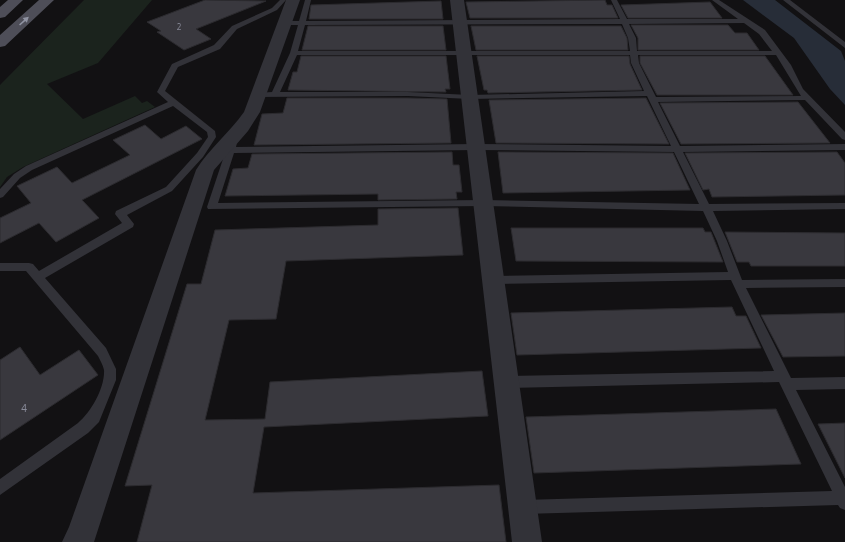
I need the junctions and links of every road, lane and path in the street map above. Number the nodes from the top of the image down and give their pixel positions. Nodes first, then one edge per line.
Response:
1 (16, 0) edge
2 (47, 0) edge
3 (283, 0) edge
4 (294, 0) edge
5 (308, 0) edge
6 (457, 0) edge
7 (614, 0) edge
8 (715, 0) edge
9 (786, 0) edge
10 (0, 14) edge
11 (747, 21) junction
12 (460, 22) junction
13 (625, 22) junction
14 (294, 23) junction
15 (0, 43) edge
16 (845, 46) edge
17 (294, 53) junction
18 (778, 53) junction
19 (464, 54) junction
20 (634, 54) junction
21 (267, 95) junction
22 (470, 97) junction
23 (651, 97) junction
24 (807, 98) junction
25 (174, 102) junction
26 (845, 137) edge
27 (233, 143) junction
28 (845, 146) edge
29 (476, 147) junction
30 (677, 149) junction
31 (0, 195) edge
32 (483, 203) junction
33 (845, 206) edge
34 (202, 207) junction
35 (706, 208) junction
36 (0, 267) edge
37 (37, 277) junction
38 (494, 280) junction
39 (736, 280) junction
40 (845, 283) edge
41 (785, 380) junction
42 (507, 382) junction
43 (845, 382) edge
44 (0, 488) edge
45 (844, 501) edge
46 (523, 507) junction
47 (77, 542) edge
48 (527, 542) edge

1 - 10 main road
15 -> 2 main road
3 - 25 lane
4 - 14 street
5 - 14 lane
6 - 12 street
7 - 13 lane
8 - 11 lane
9 - 16 lane
11 - 13 lane
11 - 18 lane
12 - 13 lane
12 - 14 lane
12 - 19 street
13 - 20 lane
14 - 17 lane
14 - 21 street
17 - 19 lane
17 - 21 lane
18 - 20 lane
18 - 24 lane
19 - 20 lane
19 - 22 street
20 - 23 lane
21 - 22 lane
21 - 27 street
22 - 23 lane
22 - 29 street
23 - 24 lane
23 - 30 lane
24 - 26 lane
25 - 31 lane
25 - 37 lane
27 - 29 lane
27 - 34 street
28 - 30 lane
29 - 30 lane
29 - 32 street
30 - 35 lane
32 - 34 lane
32 - 35 lane
32 - 38 street
33 - 35 lane
34 - 47 street
35 - 39 lane
36 - 37 lane
37 - 44 lane
38 - 39 lane
38 - 42 street
39 - 40 lane
39 - 41 lane
41 - 42 lane
41 - 43 lane
41 - 45 lane
42 - 46 street
45 - 46 lane
46 - 48 street

